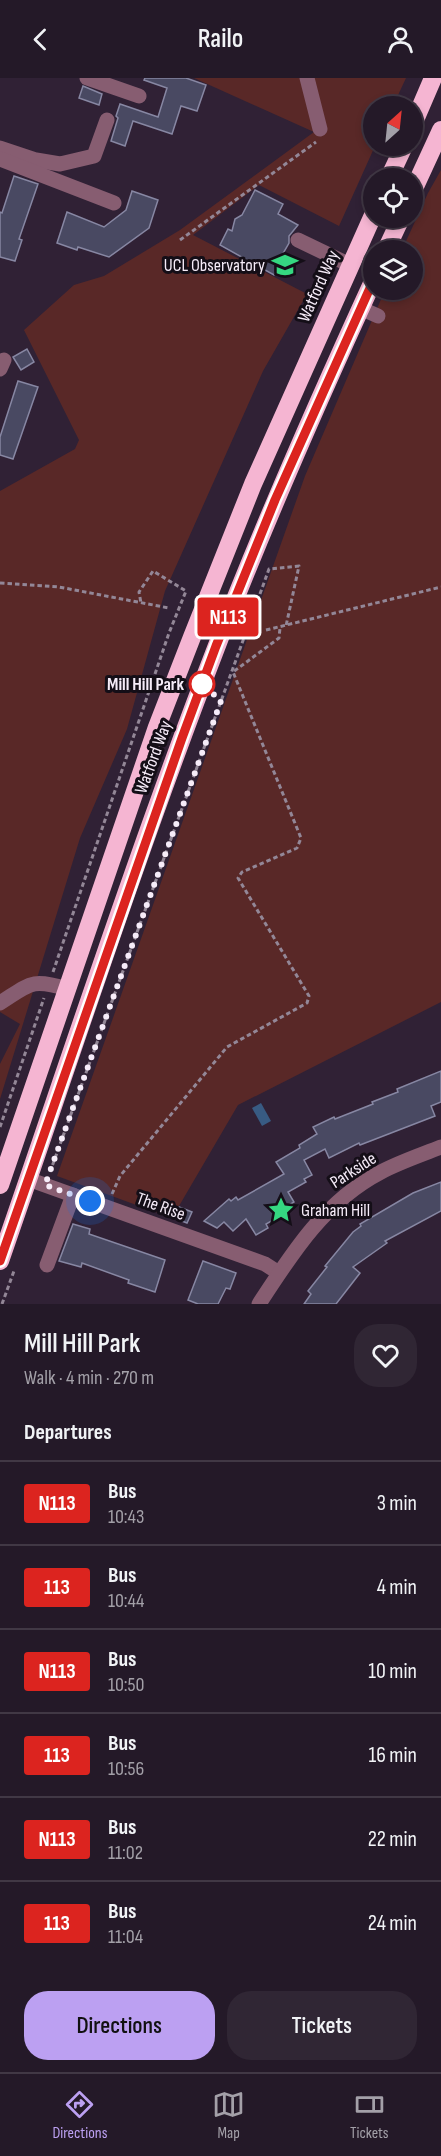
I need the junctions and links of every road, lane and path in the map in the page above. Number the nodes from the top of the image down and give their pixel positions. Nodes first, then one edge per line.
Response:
1 (87, 78) edge
2 (307, 78) edge
3 (433, 78) edge
4 (140, 96) dead end
5 (423, 101) edge
6 (107, 120) dead end
7 (320, 129) joint
8 (441, 130) edge
9 (0, 148) edge
10 (0, 159) edge
11 (423, 169) edge
12 (114, 203) dead end
13 (367, 228) edge
14 (180, 240) dead end
15 (298, 240) dead end
16 (350, 266) junction
17 (364, 300) edge
18 (360, 308) junction
19 (378, 316) dead end
20 (0, 584) edge
21 (441, 587) edge
22 (141, 603) junction
23 (169, 608) dead end
24 (286, 626) junction
25 (280, 627) junction
26 (266, 630) dead end
27 (49, 983) junction
28 (67, 989) junction
29 (0, 1003) edge
30 (0, 1127) edge
31 (441, 1147) edge
32 (37, 1182) junction
33 (0, 1185) edge
34 (73, 1195) junction
35 (107, 1207) junction
36 (9, 1261) edge
37 (47, 1265) dead end
38 (279, 1273) junction
39 (2, 1304) edge
40 (259, 1304) edge

1 - 4 street
2 - 7 street
3 - 5 highway
6 - 9 street
7 - 14 path
8 - 11 highway
10 - 12 street
13 - 16 highway, Watford Way
15 - 16 street
16 - 28 highway, Watford Way
17 - 18 highway, Watford Way
18 - 19 street
18 - 32 highway, Watford Way
20 - 22 path
21 - 24 path
22 - 23 path
22 - 27 path
24 - 25 path
24 - 32 path
25 - 26 path
25 - 35 path
27 - 28 street
27 - 29 street
27 - 30 path
28 - 33 highway, Watford Way
31 - 38 street, Parkside
32 - 34 street, The Rise
32 - 36 highway, Watford Way
34 - 35 street, The Rise
34 - 37 street
35 - 38 street, The Rise
36 - 39 path
38 - 40 street, Parkside

